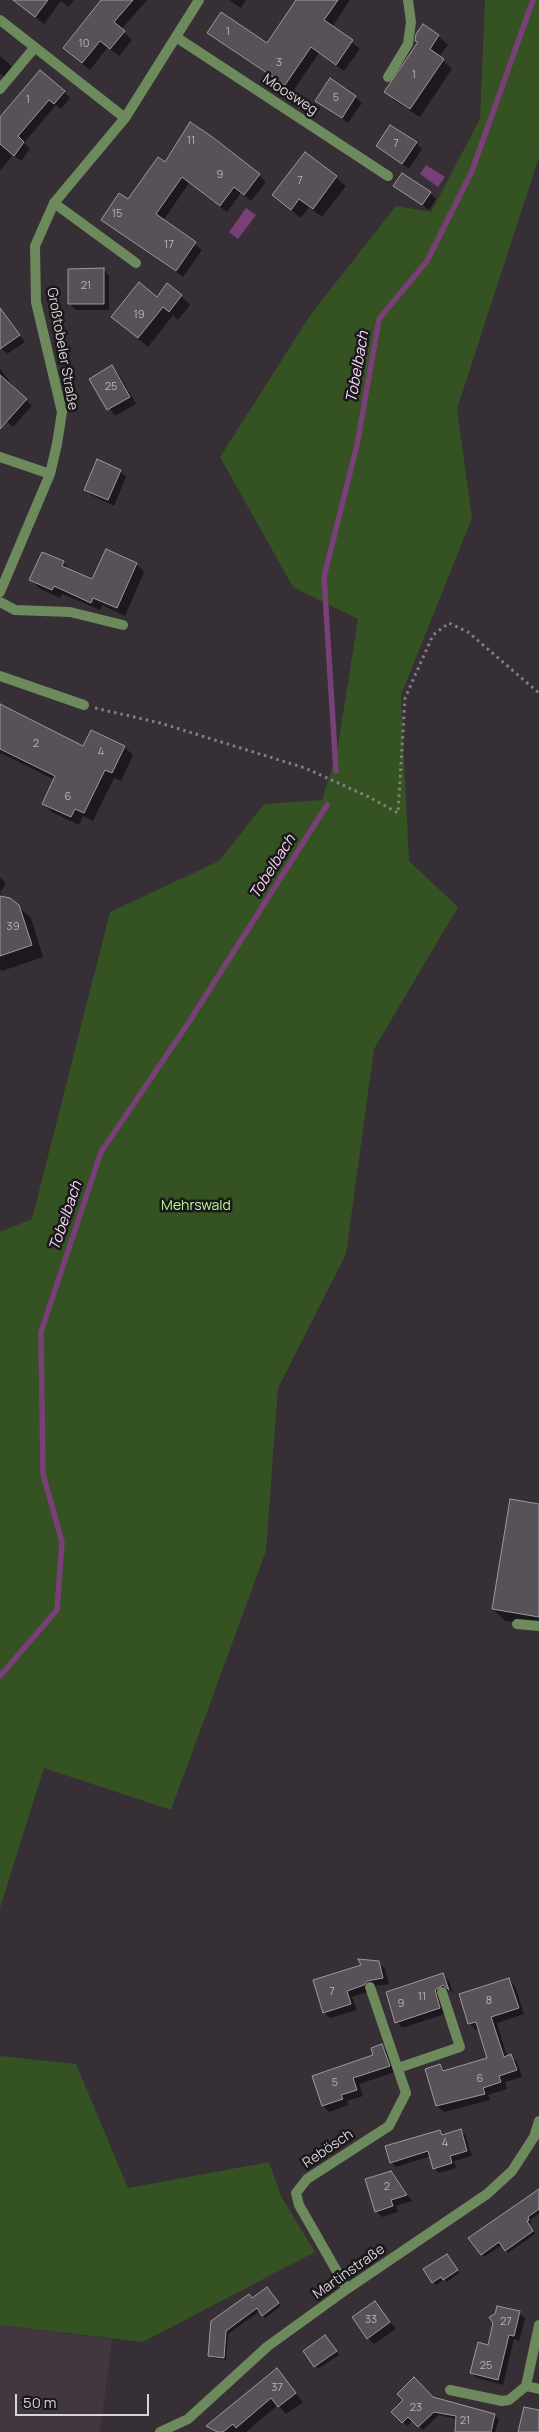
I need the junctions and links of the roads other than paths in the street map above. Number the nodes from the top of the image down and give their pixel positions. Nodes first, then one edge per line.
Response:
1 (199, 0) edge
2 (408, 0) edge
3 (0, 20) edge
4 (176, 37) junction
5 (35, 47) junction
6 (388, 77) dead end
7 (0, 90) edge
8 (125, 118) junction
9 (388, 176) dead end
10 (54, 203) junction
11 (136, 263) dead end
12 (0, 457) edge
13 (50, 474) junction
14 (0, 592) edge
15 (0, 602) edge
16 (123, 625) dead end
17 (0, 676) edge
18 (84, 705) road end
19 (517, 1624) dead end
20 (539, 1626) edge
21 (370, 1987) dead end
22 (442, 1992) dead end
23 (398, 2068) junction
24 (539, 2121) edge
25 (536, 2138) edge
26 (347, 2289) junction
27 (539, 2325) edge
28 (526, 2386) junction
29 (539, 2389) edge
30 (450, 2390) dead end
31 (160, 2432) edge

1 - 4 street, Großtobeler Straße
2 - 6 street
3 - 5 street
4 - 8 street, Großtobeler Straße
4 - 9 street, Moosweg
5 - 7 street
5 - 8 street
8 - 10 street, Großtobeler Straße
10 - 11 street
10 - 13 street, Großtobeler Straße
12 - 13 street
13 - 14 street, Großtobeler Straße
15 - 16 street
17 - 18 street
19 - 20 street
21 - 23 street
22 - 23 street
23 - 26 street, Rebösch
24 - 25 street, Martinstraße
25 - 26 street, Martinstraße
26 - 31 street, Martinstraße
27 - 28 street
28 - 29 street
28 - 30 street

